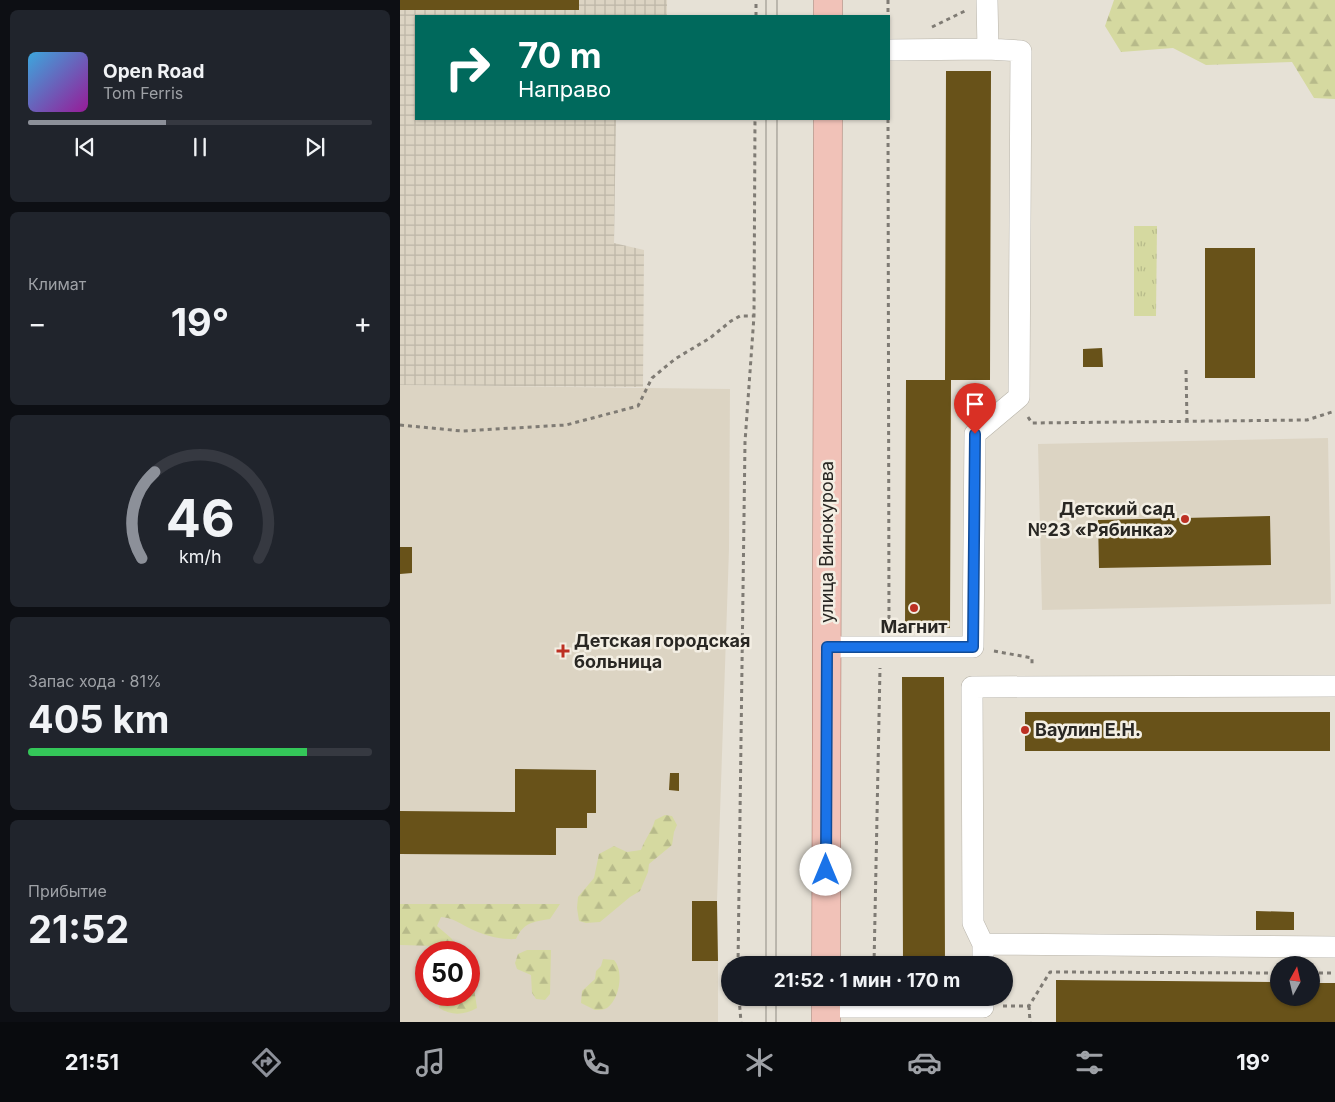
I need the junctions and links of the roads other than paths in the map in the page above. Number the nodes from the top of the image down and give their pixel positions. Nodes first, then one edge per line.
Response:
1 (828, 0) edge
2 (987, 0) edge
3 (828, 15) edge
4 (988, 49) junction
5 (890, 50) edge
6 (828, 120) edge
7 (827, 647) junction
8 (1335, 686) edge
9 (1335, 947) edge
10 (983, 955) edge
11 (826, 956) edge
12 (893, 1006) edge
13 (826, 1009) edge

1 - 3 main road
2 - 4 lane
4 - 5 lane
4 - 7 lane
6 - 7 main road, улица Винокурова
7 - 11 main road, улица Винокурова
8 - 10 lane
9 - 10 lane
12 - 13 lane

